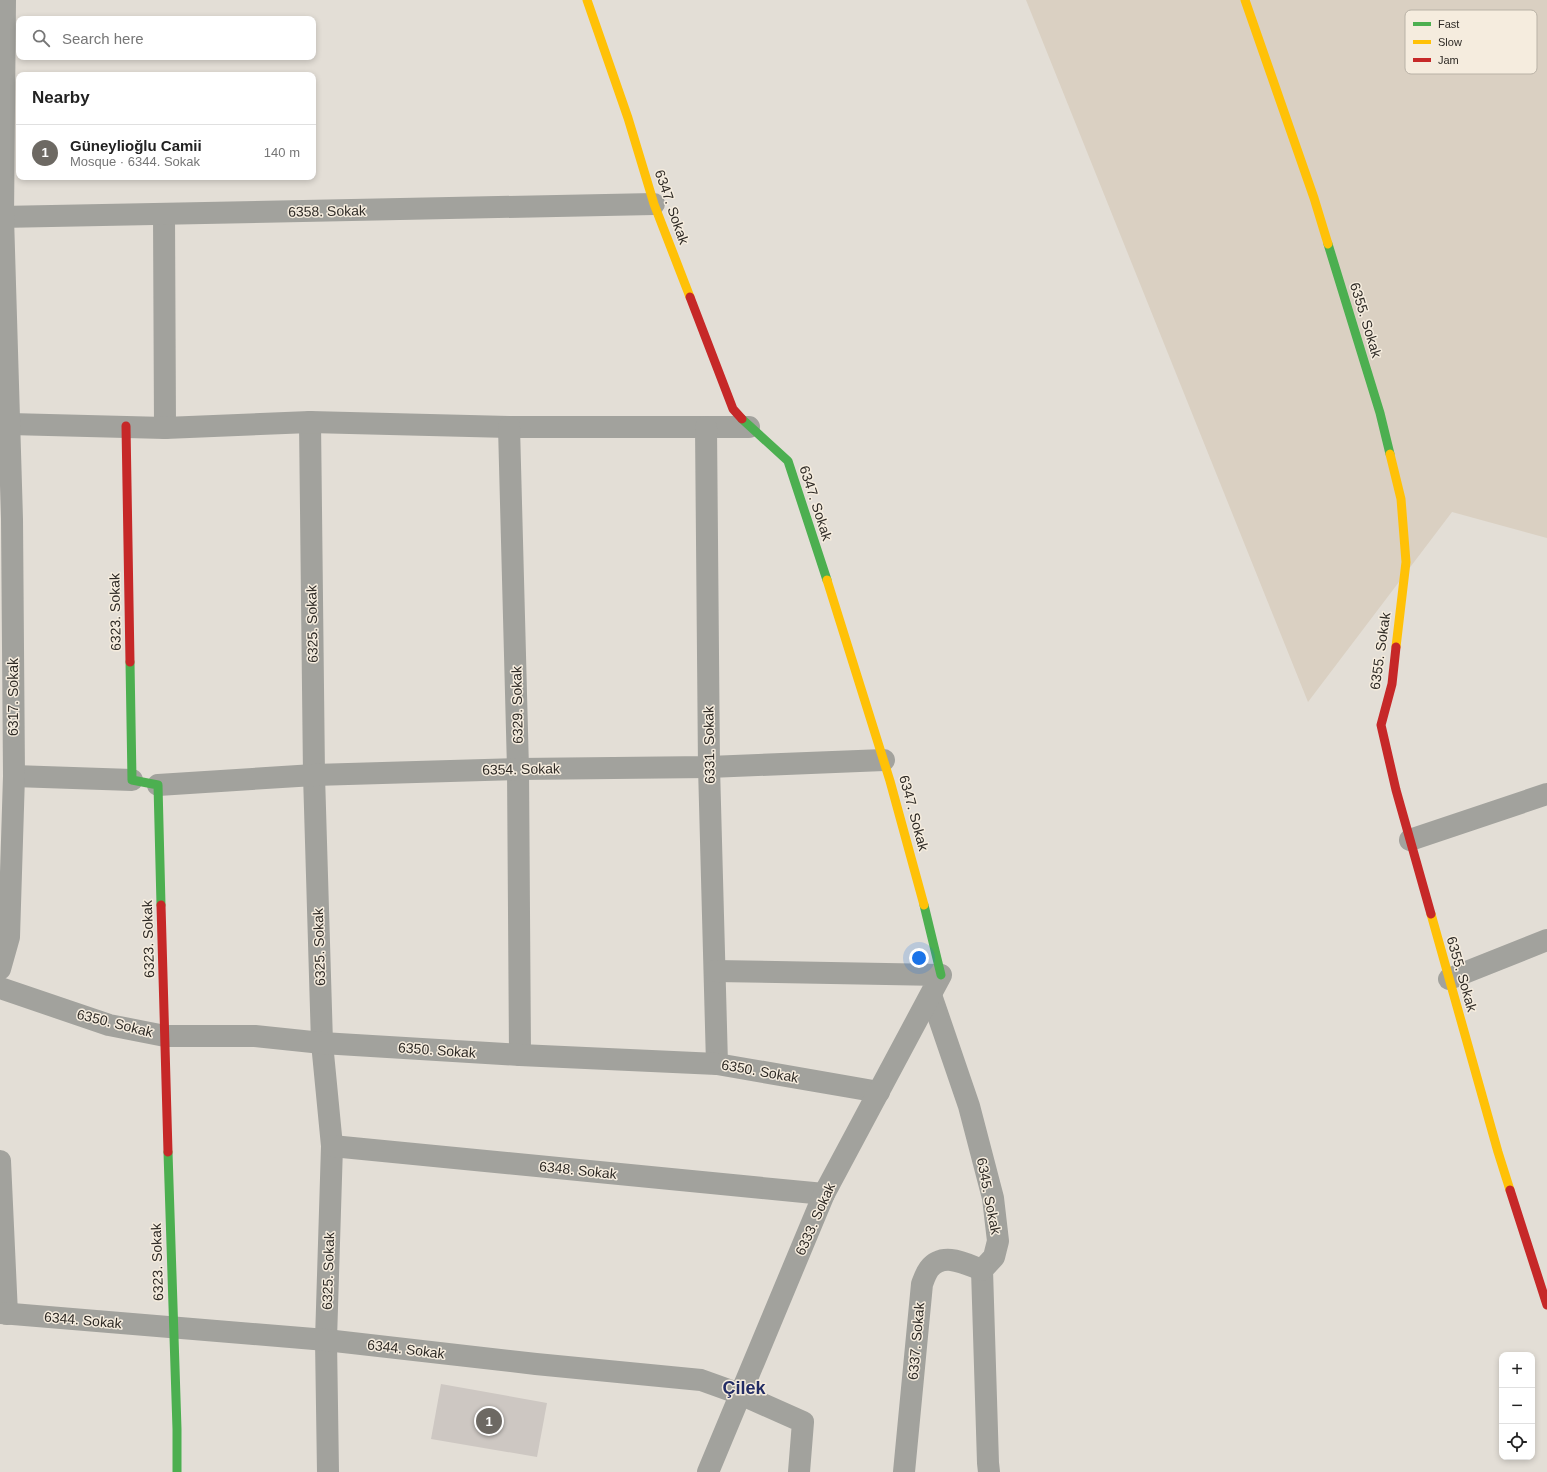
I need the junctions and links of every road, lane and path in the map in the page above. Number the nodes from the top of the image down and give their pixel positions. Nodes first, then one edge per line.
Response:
1 (5, 0) edge
2 (586, 0) edge
3 (1245, 0) edge
4 (654, 204) junction
5 (164, 214) junction
6 (1, 217) edge
7 (310, 422) junction
8 (10, 424) junction
9 (126, 426) junction
10 (510, 427) junction
11 (706, 427) junction
12 (749, 427) junction
13 (165, 428) junction
14 (884, 760) junction
15 (709, 767) junction
16 (518, 769) junction
17 (314, 775) junction
18 (14, 776) junction
19 (132, 780) junction
20 (158, 785) junction
21 (1547, 794) edge
22 (1410, 840) junction
23 (1547, 940) edge
24 (0, 969) edge
25 (715, 971) junction
26 (941, 975) junction
27 (1449, 979) junction
28 (0, 988) edge
29 (931, 995) junction
30 (165, 1036) junction
31 (322, 1043) junction
32 (520, 1055) junction
33 (717, 1064) junction
34 (879, 1092) junction
35 (332, 1146) junction
36 (0, 1161) edge
37 (824, 1194) junction
38 (982, 1270) junction
39 (1546, 1296) edge
40 (4, 1314) edge
41 (173, 1327) junction
42 (326, 1340) junction
43 (740, 1394) junction
44 (177, 1472) edge
45 (328, 1472) edge
46 (708, 1472) edge
47 (799, 1472) edge
48 (904, 1472) edge
49 (989, 1472) edge

1 - 6 street, 6317. Sokak
2 - 4 street, 6347. Sokak
3 - 22 street, 6355. Sokak
4 - 5 street, 6358. Sokak
4 - 12 street, 6347. Sokak
5 - 6 street, 6358. Sokak
5 - 13 street
6 - 8 street, 6317. Sokak
7 - 10 street
7 - 13 street
7 - 17 street, 6325. Sokak
8 - 9 street
8 - 18 street, 6317. Sokak
9 - 13 street
9 - 19 street, 6323. Sokak
10 - 11 street
10 - 16 street, 6329. Sokak
11 - 12 street
11 - 15 street, 6331. Sokak
12 - 14 street, 6347. Sokak
14 - 15 street, 6354. Sokak
14 - 26 street, 6347. Sokak
15 - 16 street, 6354. Sokak
15 - 25 street, 6331. Sokak
16 - 17 street, 6354. Sokak
16 - 32 street, 6329. Sokak
17 - 20 street, 6354. Sokak
17 - 31 street, 6325. Sokak
18 - 19 street
18 - 24 street, 6317. Sokak
19 - 20 street
20 - 30 street, 6323. Sokak
21 - 22 street
22 - 27 street, 6355. Sokak
23 - 27 street
25 - 26 street
25 - 33 street, 6331. Sokak
26 - 29 street, 6333. Sokak
27 - 39 street, 6355. Sokak
28 - 30 street, 6350. Sokak
29 - 34 street, 6333. Sokak
29 - 38 street, 6345. Sokak
30 - 31 street, 6350. Sokak
30 - 41 street, 6323. Sokak
31 - 32 street, 6350. Sokak
31 - 35 street, 6325. Sokak
32 - 33 street, 6350. Sokak
33 - 34 street, 6350. Sokak
34 - 37 street, 6333. Sokak
35 - 37 street, 6348. Sokak
35 - 42 street, 6325. Sokak
36 - 40 street
37 - 43 street, 6333. Sokak
38 - 48 street, 6337. Sokak
38 - 49 street
40 - 41 street, 6344. Sokak
41 - 42 street, 6344. Sokak
41 - 44 street, 6323. Sokak
42 - 43 street, 6344. Sokak
42 - 45 street, 6325. Sokak
43 - 46 street, 6333. Sokak
43 - 47 street, 6344. Sokak

